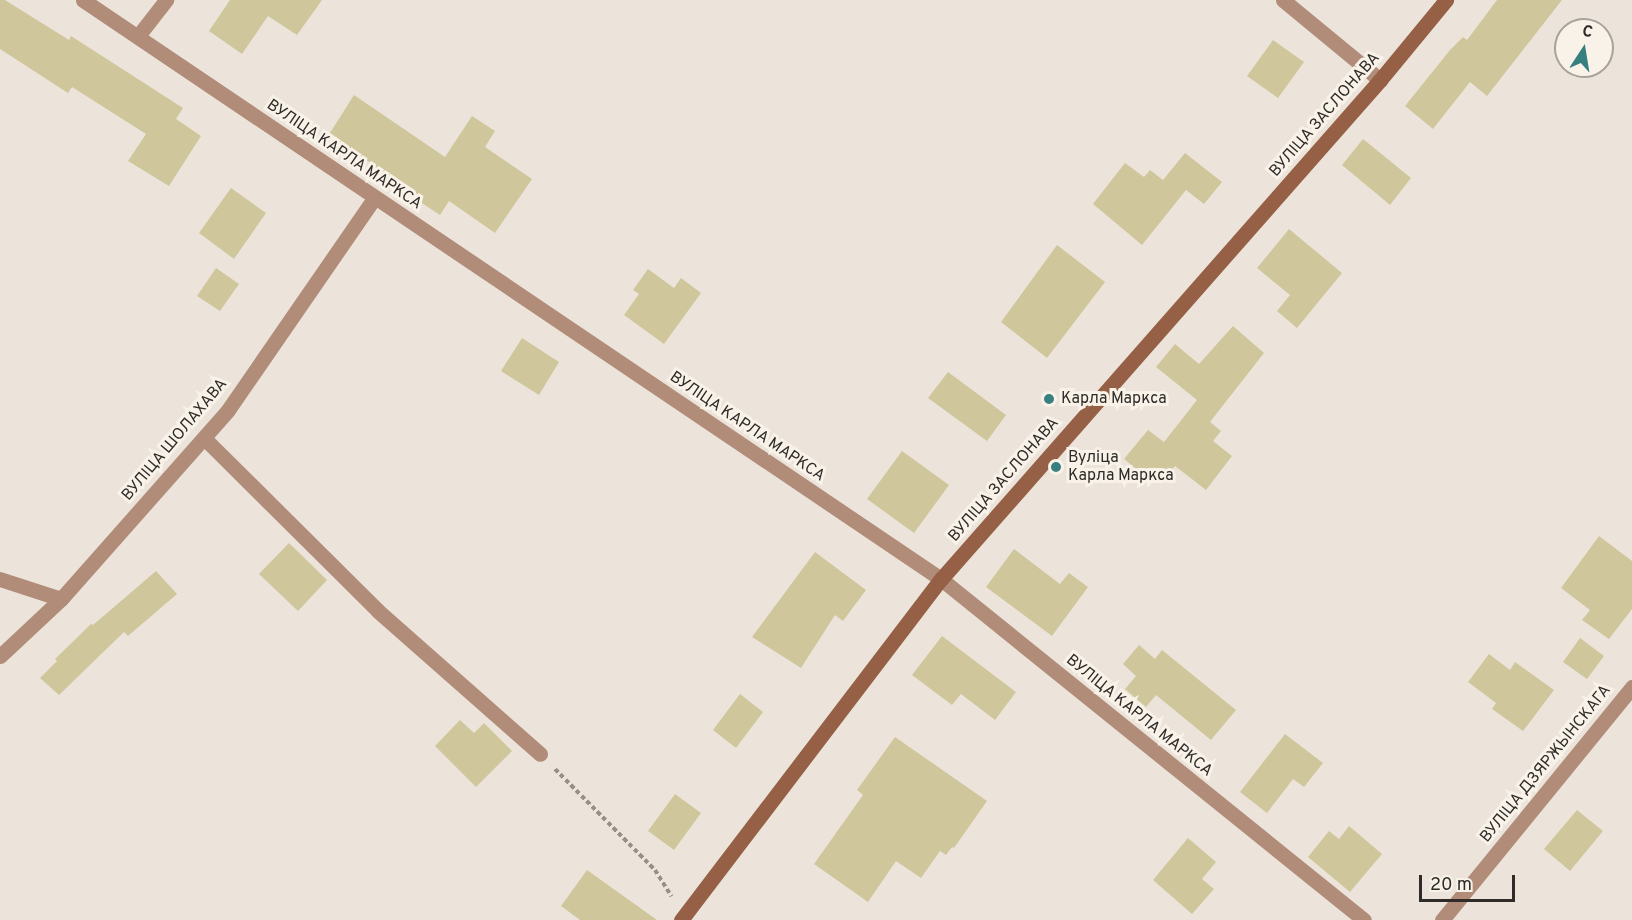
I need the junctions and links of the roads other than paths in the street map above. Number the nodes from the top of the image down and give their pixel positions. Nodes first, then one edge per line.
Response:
1 (83, 0) edge
2 (166, 0) edge
3 (1283, 0) edge
4 (1446, 0) edge
5 (138, 36) junction
6 (1380, 80) junction
7 (374, 198) junction
8 (204, 438) junction
9 (0, 579) edge
10 (941, 579) junction
11 (61, 599) junction
12 (0, 656) edge
13 (1632, 687) edge
14 (540, 754) road end
15 (682, 919) edge
16 (1364, 920) edge
17 (1442, 920) edge

1 - 5 street, ВУЛІЦА КАРЛА МАРКСА
2 - 5 street
3 - 6 street
4 - 6 street, ВУЛІЦА ЗАСЛОНАВА
5 - 7 street, ВУЛІЦА КАРЛА МАРКСА
6 - 10 street, ВУЛІЦА ЗАСЛОНАВА
7 - 8 street, ВУЛІЦА ШОЛАХАВА
7 - 10 street, ВУЛІЦА КАРЛА МАРКСА
8 - 11 street, ВУЛІЦА ШОЛАХАВА
8 - 14 street
9 - 11 street
10 - 15 street, ВУЛІЦА ЗАСЛОНАВА
10 - 16 street, ВУЛІЦА КАРЛА МАРКСА
11 - 12 street, ВУЛІЦА ШОЛАХАВА
13 - 17 street, ВУЛІЦА ДЗЯРЖЫНСКАГА

